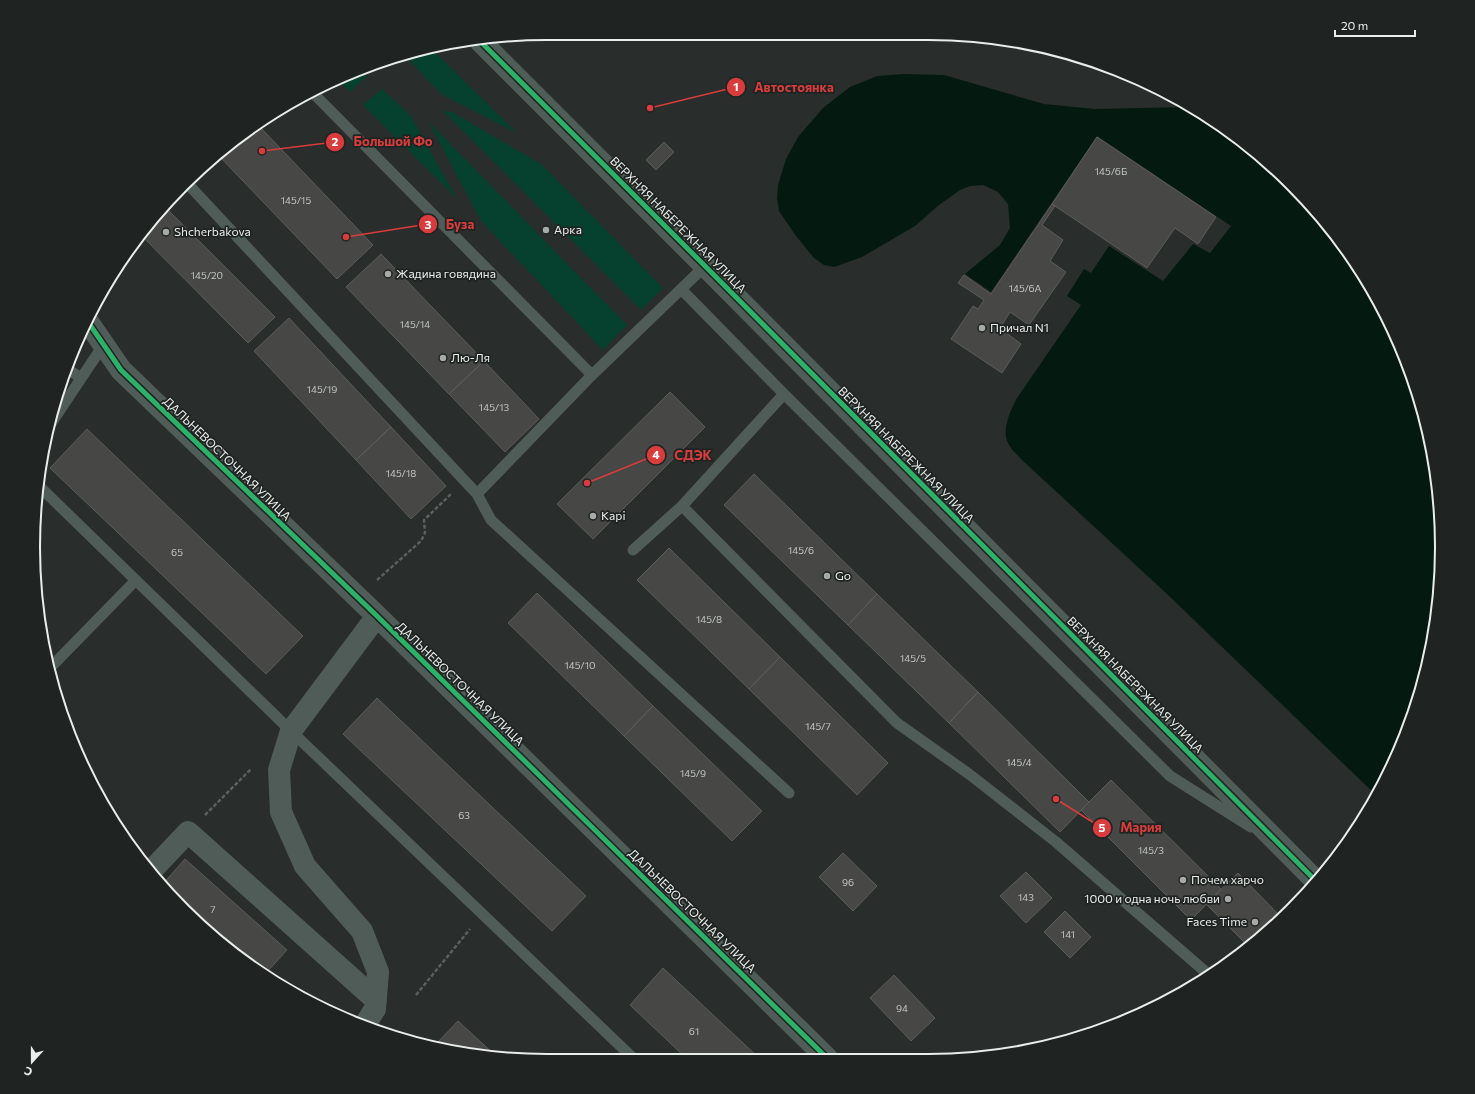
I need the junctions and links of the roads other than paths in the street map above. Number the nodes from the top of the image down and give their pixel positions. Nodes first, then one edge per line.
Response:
1 (483, 44) edge
2 (316, 95) edge
3 (190, 186) edge
4 (705, 266) junction
5 (681, 290) junction
6 (91, 326) edge
7 (104, 344) junction
8 (72, 372) edge
9 (592, 375) junction
10 (82, 378) junction
11 (784, 394) junction
12 (58, 414) edge
13 (43, 489) edge
14 (477, 494) junction
15 (682, 506) junction
16 (633, 550) dead end
17 (136, 580) junction
18 (377, 616) junction
19 (54, 664) edge
20 (291, 731) junction
21 (789, 793) dead end
22 (1279, 844) junction
23 (154, 867) edge
24 (1312, 877) edge
25 (1205, 972) edge
26 (376, 1000) junction
27 (367, 1021) edge
28 (629, 1054) edge
29 (823, 1054) edge

1 - 4 street, ВЕРХНЯЯ НАБЕРЕЖНАЯ УЛИЦА
2 - 9 lane
3 - 14 lane
4 - 5 lane
4 - 22 street, ВЕРХНЯЯ НАБЕРЕЖНАЯ УЛИЦА
5 - 9 lane
5 - 11 lane
6 - 7 street, ДАЛЬНЕВОСТОЧНАЯ УЛИЦА
7 - 10 lane
7 - 18 street, ДАЛЬНЕВОСТОЧНАЯ УЛИЦА
8 - 10 lane
9 - 14 lane
10 - 12 lane
11 - 15 lane
11 - 22 lane
13 - 17 lane
14 - 21 lane
15 - 16 lane
15 - 25 lane
17 - 19 lane
17 - 20 lane
18 - 20 street
18 - 29 street, ДАЛЬНЕВОСТОЧНАЯ УЛИЦА
20 - 26 street
20 - 28 lane
22 - 24 street, ВЕРХНЯЯ НАБЕРЕЖНАЯ УЛИЦА
23 - 26 street
26 - 27 street

